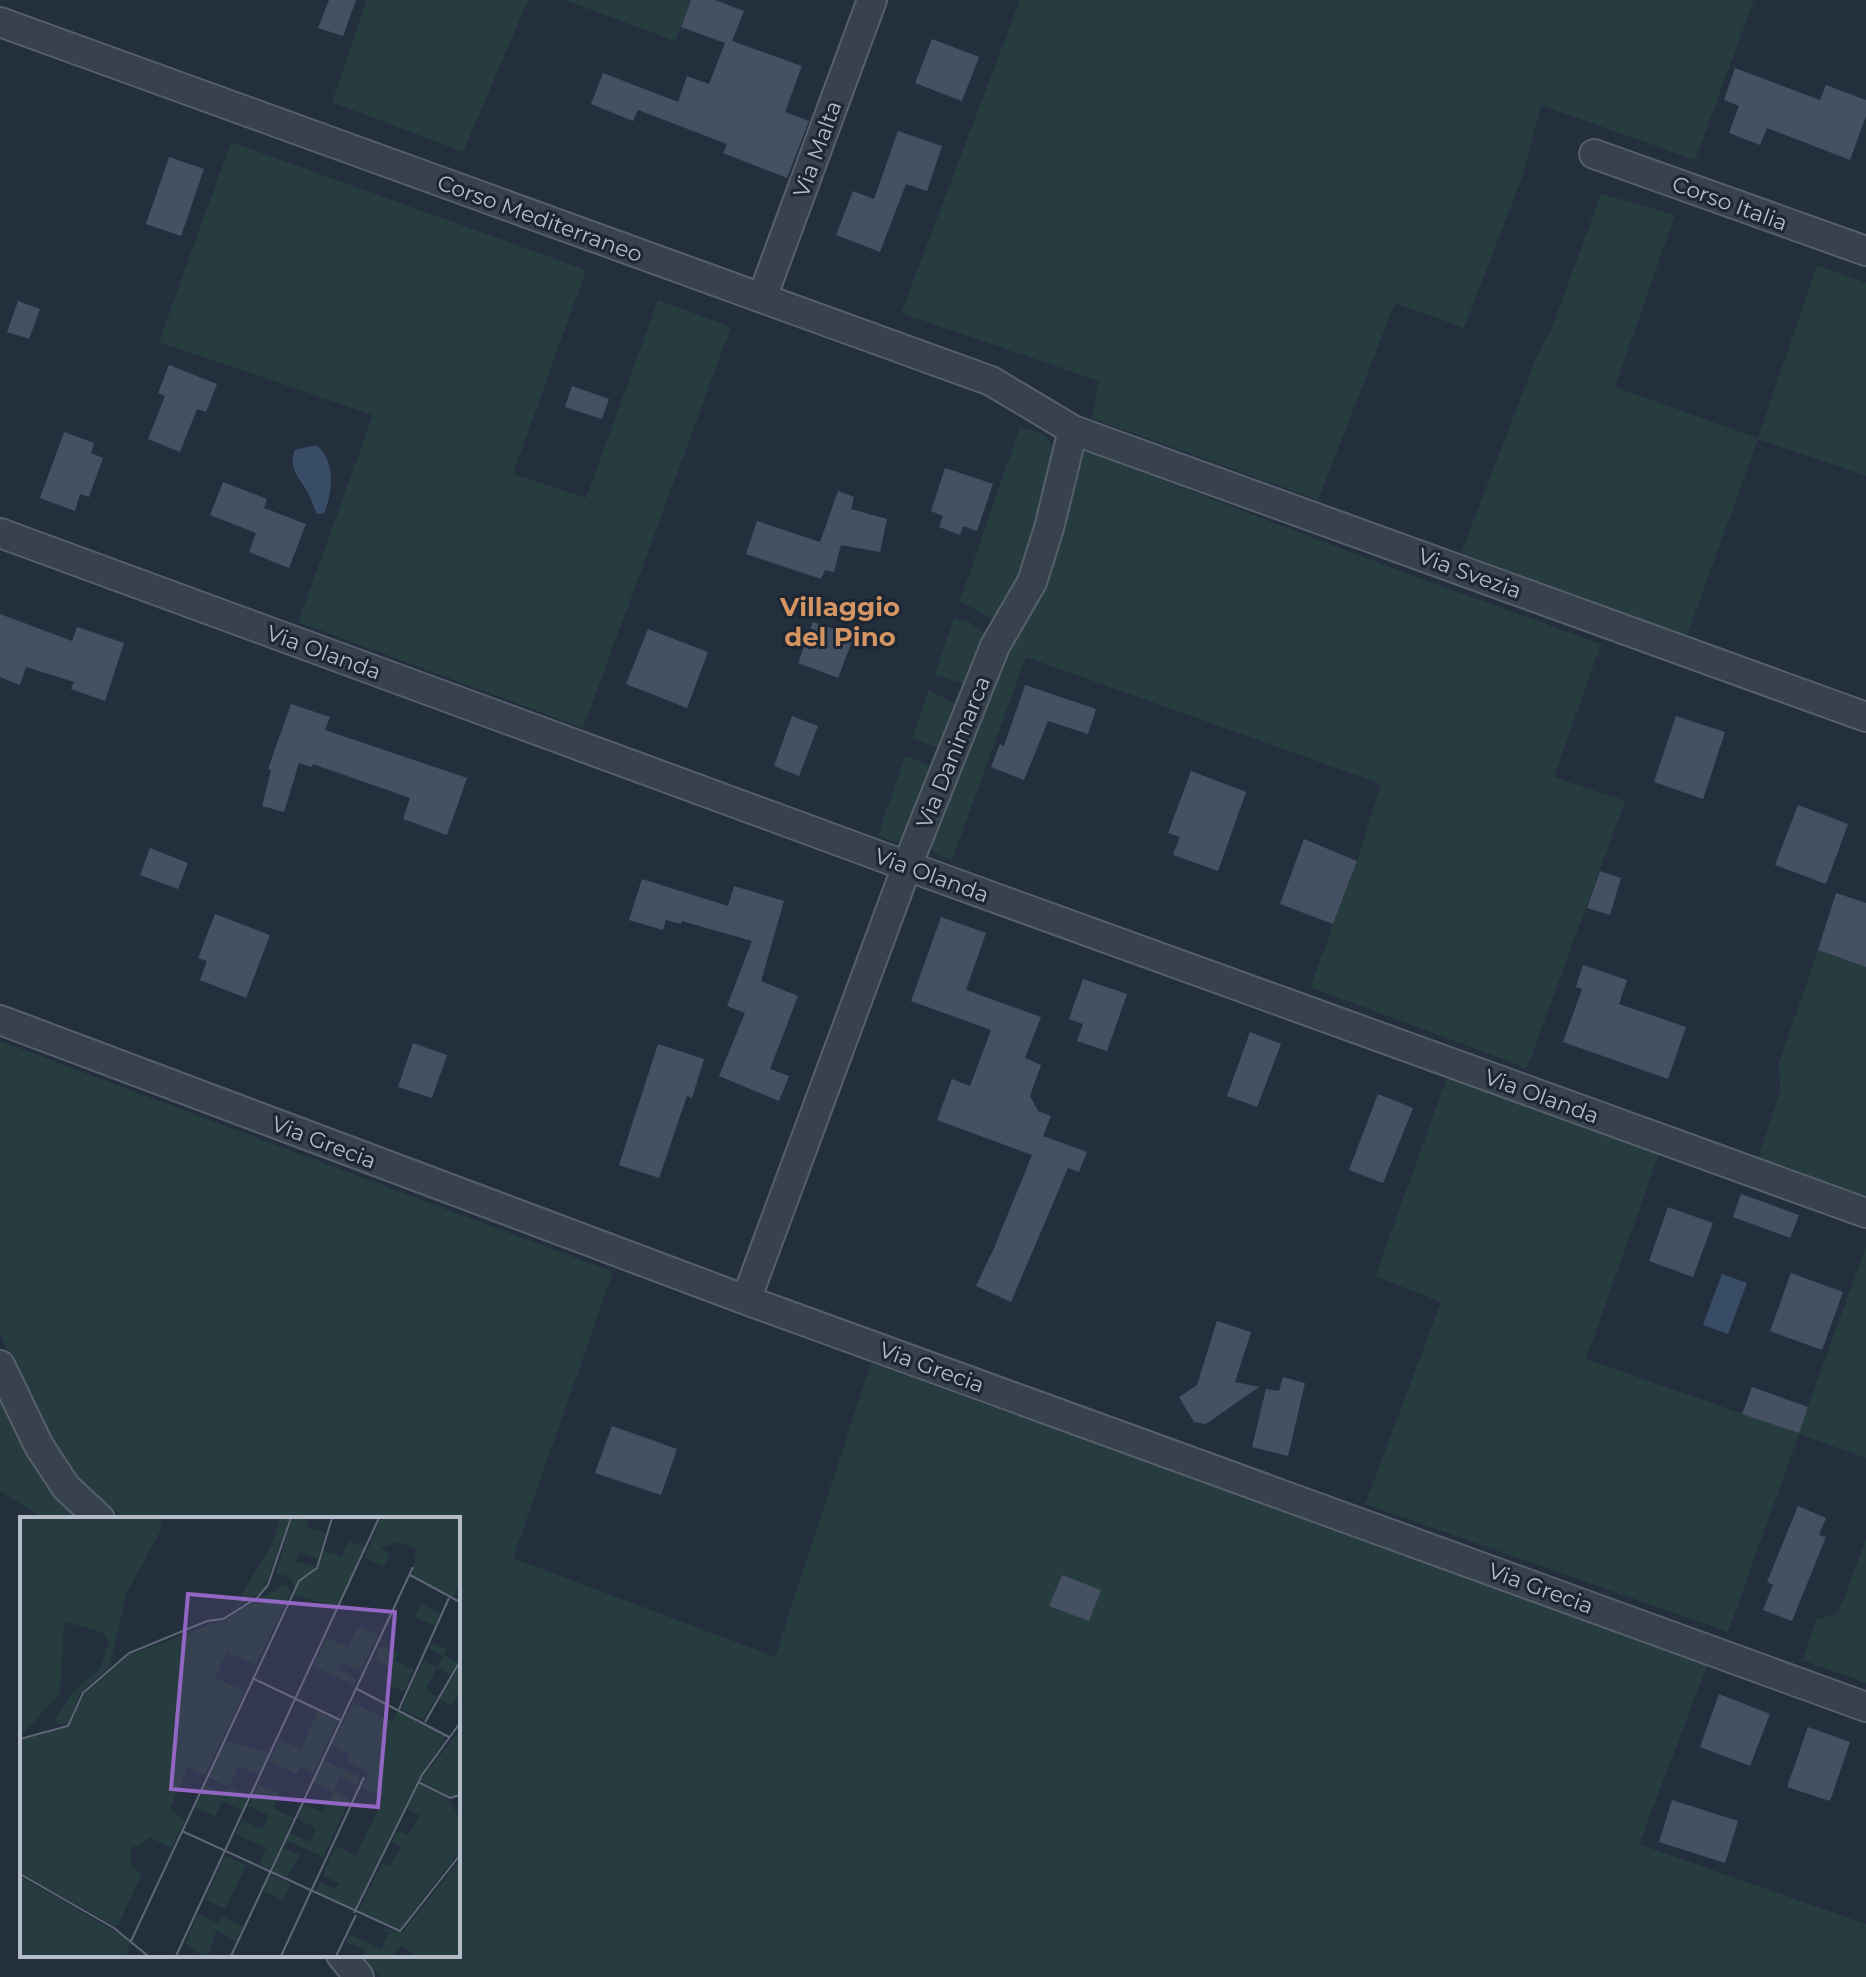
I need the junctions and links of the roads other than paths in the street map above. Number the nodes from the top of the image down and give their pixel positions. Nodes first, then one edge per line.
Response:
1 (872, 0) edge
2 (0, 22) edge
3 (1594, 154) dead end
4 (1866, 251) edge
5 (762, 298) junction
6 (1073, 430) junction
7 (0, 533) edge
8 (1866, 717) edge
9 (907, 866) junction
10 (0, 1020) edge
11 (1866, 1213) edge
12 (746, 1300) junction
13 (0, 1365) edge
14 (98, 1517) edge
15 (1866, 1707) edge
16 (343, 1957) edge
17 (359, 1977) edge

1 - 5 street, Via Malta
2 - 5 street, Corso Mediterraneo
3 - 4 street, Corso Italia
5 - 6 street, Corso Mediterraneo
6 - 8 street, Via Svezia
6 - 9 street, Via Danimarca
7 - 9 street, Via Olanda
9 - 11 street, Via Olanda
9 - 12 street, Via Danimarca
10 - 12 street, Via Grecia
12 - 15 street, Via Grecia
13 - 14 street
16 - 17 street

